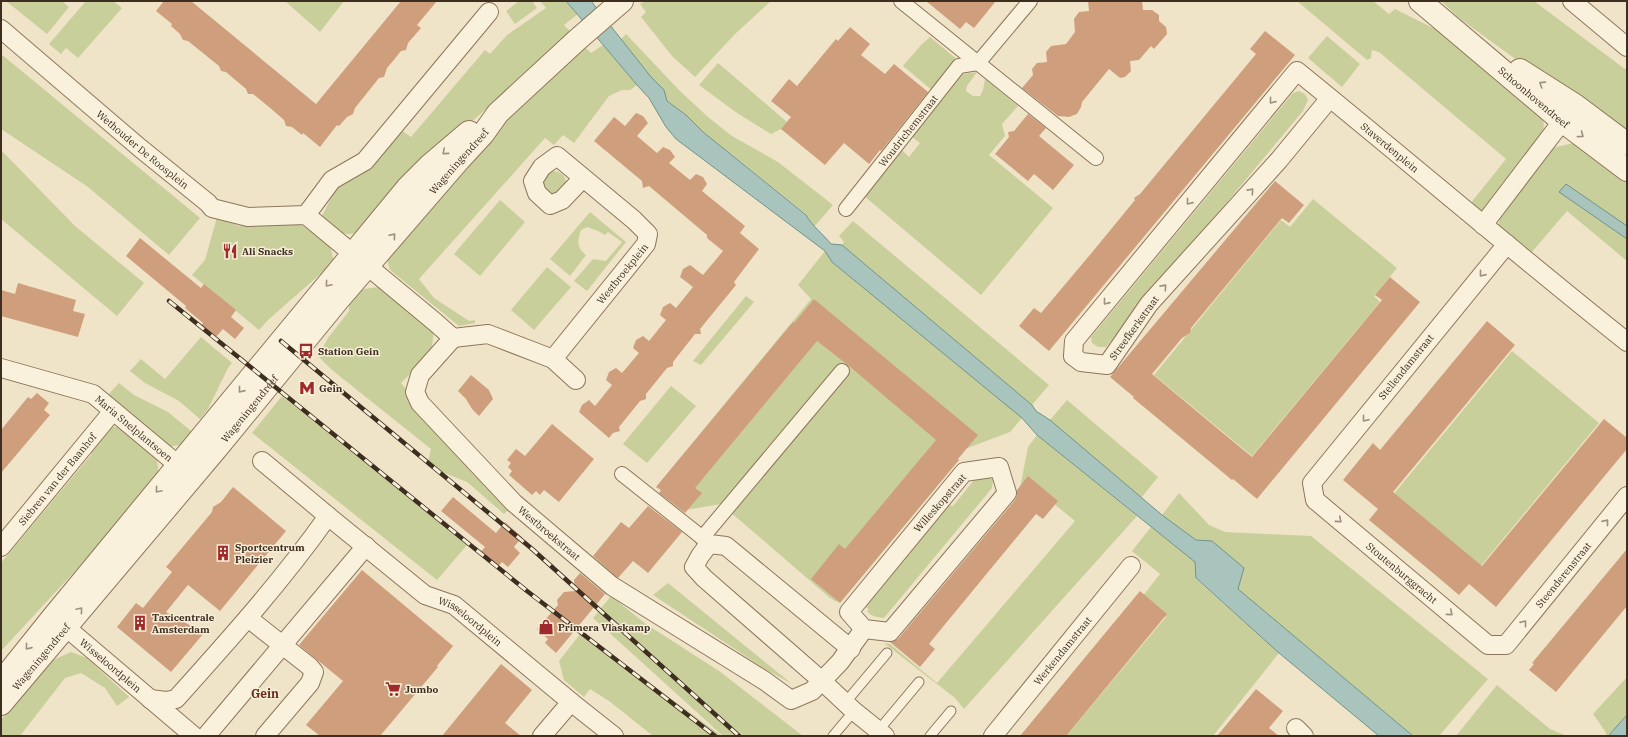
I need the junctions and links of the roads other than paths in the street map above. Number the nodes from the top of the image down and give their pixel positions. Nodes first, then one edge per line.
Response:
1 (622, 1) edge
2 (902, 1) edge
3 (1030, 1) edge
4 (1420, 1) edge
5 (1572, 1) edge
6 (489, 12) dead end
7 (1, 29) edge
8 (1627, 47) edge
9 (978, 63) junction
10 (1296, 71) joint
11 (1330, 98) junction
12 (1568, 113) junction
13 (1627, 144) edge
14 (1096, 158) dead end
15 (1627, 170) edge
16 (583, 178) dead end
17 (846, 209) dead end
18 (306, 215) junction
19 (1483, 225) junction
20 (1507, 244) junction
21 (360, 260) junction
22 (452, 338) junction
23 (1627, 342) edge
24 (553, 359) junction
25 (1, 368) edge
26 (842, 371) dead end
27 (576, 380) dead end
28 (112, 411) junction
29 (262, 461) dead end
30 (185, 471) junction
31 (622, 474) dead end
32 (1313, 493) joint
33 (1627, 496) edge
34 (328, 516) junction
35 (706, 541) junction
36 (366, 546) junction
37 (1, 547) edge
38 (1131, 566) dead end
39 (248, 618) junction
40 (59, 622) junction
41 (864, 629) junction
42 (282, 644) junction
43 (1495, 645) joint
44 (851, 649) junction
45 (887, 653) dead end
46 (822, 681) junction
47 (1, 682) edge
48 (919, 682) dead end
49 (150, 699) junction
50 (571, 702) junction
51 (1, 704) edge
52 (850, 707) junction
53 (950, 711) dead end
54 (882, 733) edge
55 (194, 736) edge
56 (206, 736) edge
57 (265, 736) edge
58 (542, 736) edge
59 (614, 736) edge
60 (834, 736) edge
61 (930, 736) edge
62 (993, 736) edge

1 - 21 street, Wageningendreef
2 - 9 street
3 - 9 street
4 - 12 street, Schoonhovendreef
5 - 8 street
6 - 18 street
7 - 18 street, Wethouder De Roosplein
9 - 14 street
9 - 17 street, Woudrichemstraat
10 - 11 street, Staverdenplein
10 -> 11 street, Streefkerkstraat
11 - 19 street, Staverdenplein
12 - 13 street, Schoonhovendreef
12 -> 15 street, Schoonhovendreef
12 - 19 street
16 - 24 street, Westbroekplein
18 - 21 street
19 - 20 street, Staverdenplein
20 - 23 street, Staverdenplein
20 -> 32 street, Stellendamstraat
21 - 22 street
21 - 30 street, Wageningendreef
22 - 24 street
22 - 46 street, Westbroekstraat
24 - 27 street
25 - 28 street, Maria Snelplantsoen
26 - 35 street
28 - 30 street, Maria Snelplantsoen
28 - 37 street, Siebren van der Baanhof
29 - 34 street, Wisseloordplein
30 - 40 street, Wageningendreef
31 - 35 street
32 -> 43 street, Stoutenburggracht
43 -> 33 street, Steenderenstraat
34 - 36 street, Wisseloordplein
34 - 39 street, Wisseloordplein
35 - 44 street
35 - 46 street
36 - 42 street
36 - 50 street, Wisseloordplein
38 - 62 street, Werkendamstraat
39 - 42 street
39 - 49 street, Wisseloordplein
40 -> 47 street, Wageningendreef
40 - 49 street, Wisseloordplein
40 - 51 street, Wageningendreef
41 - 41 street, Willeskopstraat
41 - 44 street
42 - 56 street
42 - 57 street
44 - 46 street
45 - 52 lane
46 - 52 street
48 - 54 lane
49 - 55 street, Wisseloordplein
50 - 58 street
50 - 59 street, Wisseloordplein
52 - 54 street
52 - 60 lane
53 - 61 lane

